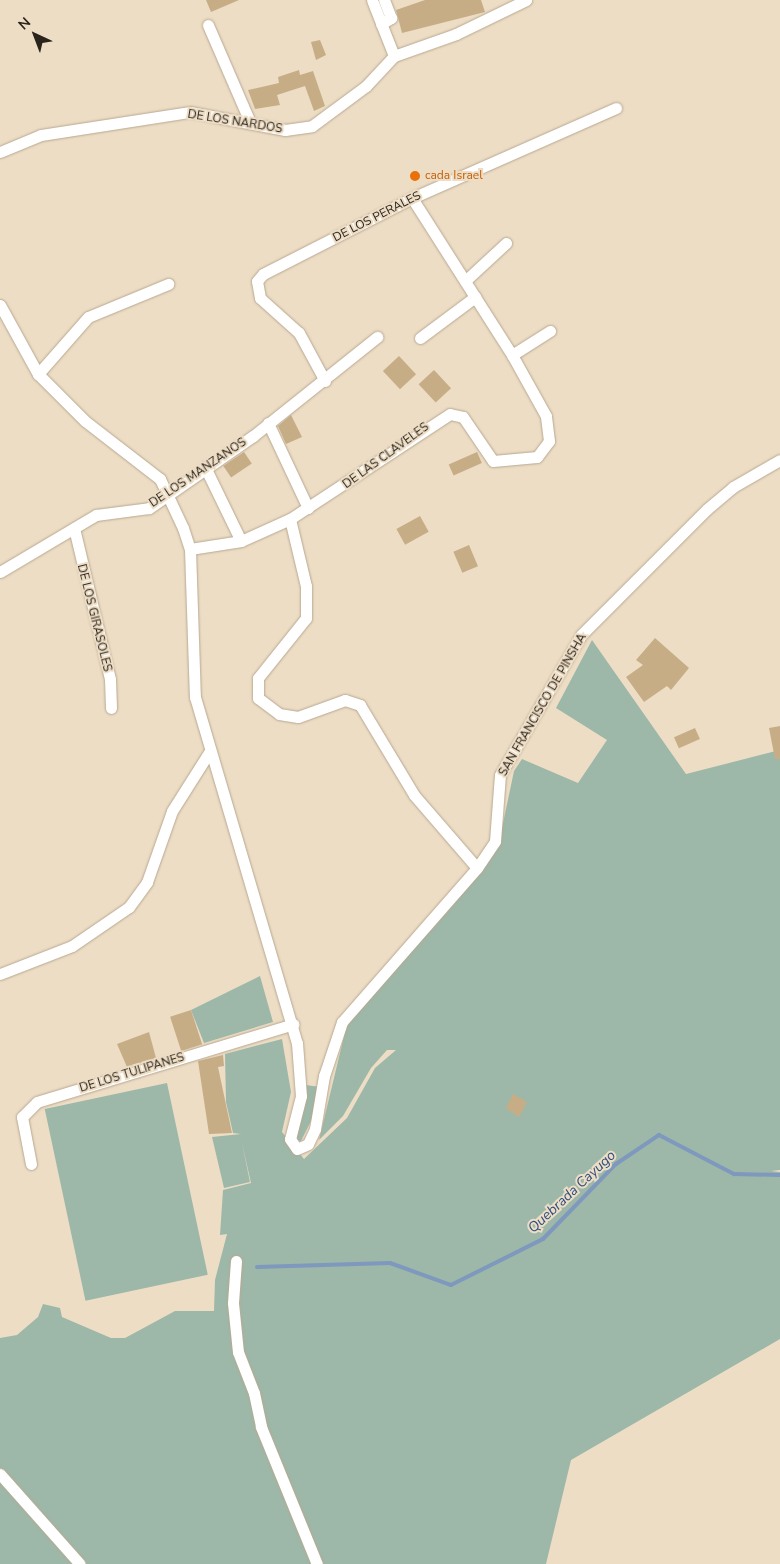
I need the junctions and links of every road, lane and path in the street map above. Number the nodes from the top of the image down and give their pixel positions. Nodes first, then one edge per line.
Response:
1 (372, 0) edge
2 (384, 0) edge
3 (526, 0) edge
4 (381, 24) junction
5 (208, 25) dead end
6 (394, 56) junction
7 (616, 108) dead end
8 (250, 122) junction
9 (0, 152) edge
10 (412, 198) junction
11 (506, 243) dead end
12 (465, 281) junction
13 (168, 284) dead end
14 (475, 297) junction
15 (0, 305) edge
16 (550, 331) dead end
17 (377, 337) dead end
18 (420, 338) dead end
19 (512, 355) junction
20 (38, 374) junction
21 (325, 381) junction
22 (268, 423) junction
23 (780, 460) edge
24 (205, 468) junction
25 (167, 495) junction
26 (308, 508) junction
27 (290, 519) junction
28 (74, 528) junction
29 (241, 541) junction
30 (190, 549) junction
31 (0, 572) edge
32 (111, 708) dead end
33 (210, 751) junction
34 (477, 868) junction
35 (0, 974) edge
36 (293, 1024) junction
37 (31, 1164) dead end
38 (236, 1261) dead end
39 (0, 1474) edge
40 (80, 1564) edge
41 (317, 1564) edge

1 - 4 street
2 - 4 street
3 - 6 street, DE LOS NARDOS
4 - 6 street
5 - 8 street
6 - 8 street, DE LOS NARDOS
7 - 10 street, DE LOS PERALES
8 - 9 street, DE LOS NARDOS
10 - 12 street, DE LAS CLAVELES
10 - 21 street, DE LOS PERALES
11 - 12 street
12 - 14 street, DE LAS CLAVELES
13 - 20 street
14 - 18 street
14 - 19 street, DE LAS CLAVELES
15 - 20 street
16 - 19 street
17 - 21 street, DE LOS MANZANOS
19 - 26 street, DE LAS CLAVELES
20 - 25 street
21 - 22 street, DE LOS MANZANOS
22 - 24 street, DE LOS MANZANOS
22 - 26 street
23 - 34 street, SAN FRANCISCO DE PINSHA
24 - 25 street, DE LOS MANZANOS
24 - 29 street
25 - 28 street, DE LOS MANZANOS
25 - 30 street
26 - 27 street, DE LAS CLAVELES
27 - 29 street, DE LAS CLAVELES
27 - 34 street
28 - 31 street, DE LOS MANZANOS
28 - 32 street, DE LOS GIRASOLES
29 - 30 street, DE LAS CLAVELES
30 - 33 street
33 - 35 street
33 - 36 street
34 - 36 street, SAN FRANCISCO DE PINSHA
36 - 37 street, DE LOS TULIPANES
38 - 41 street
39 - 40 street

